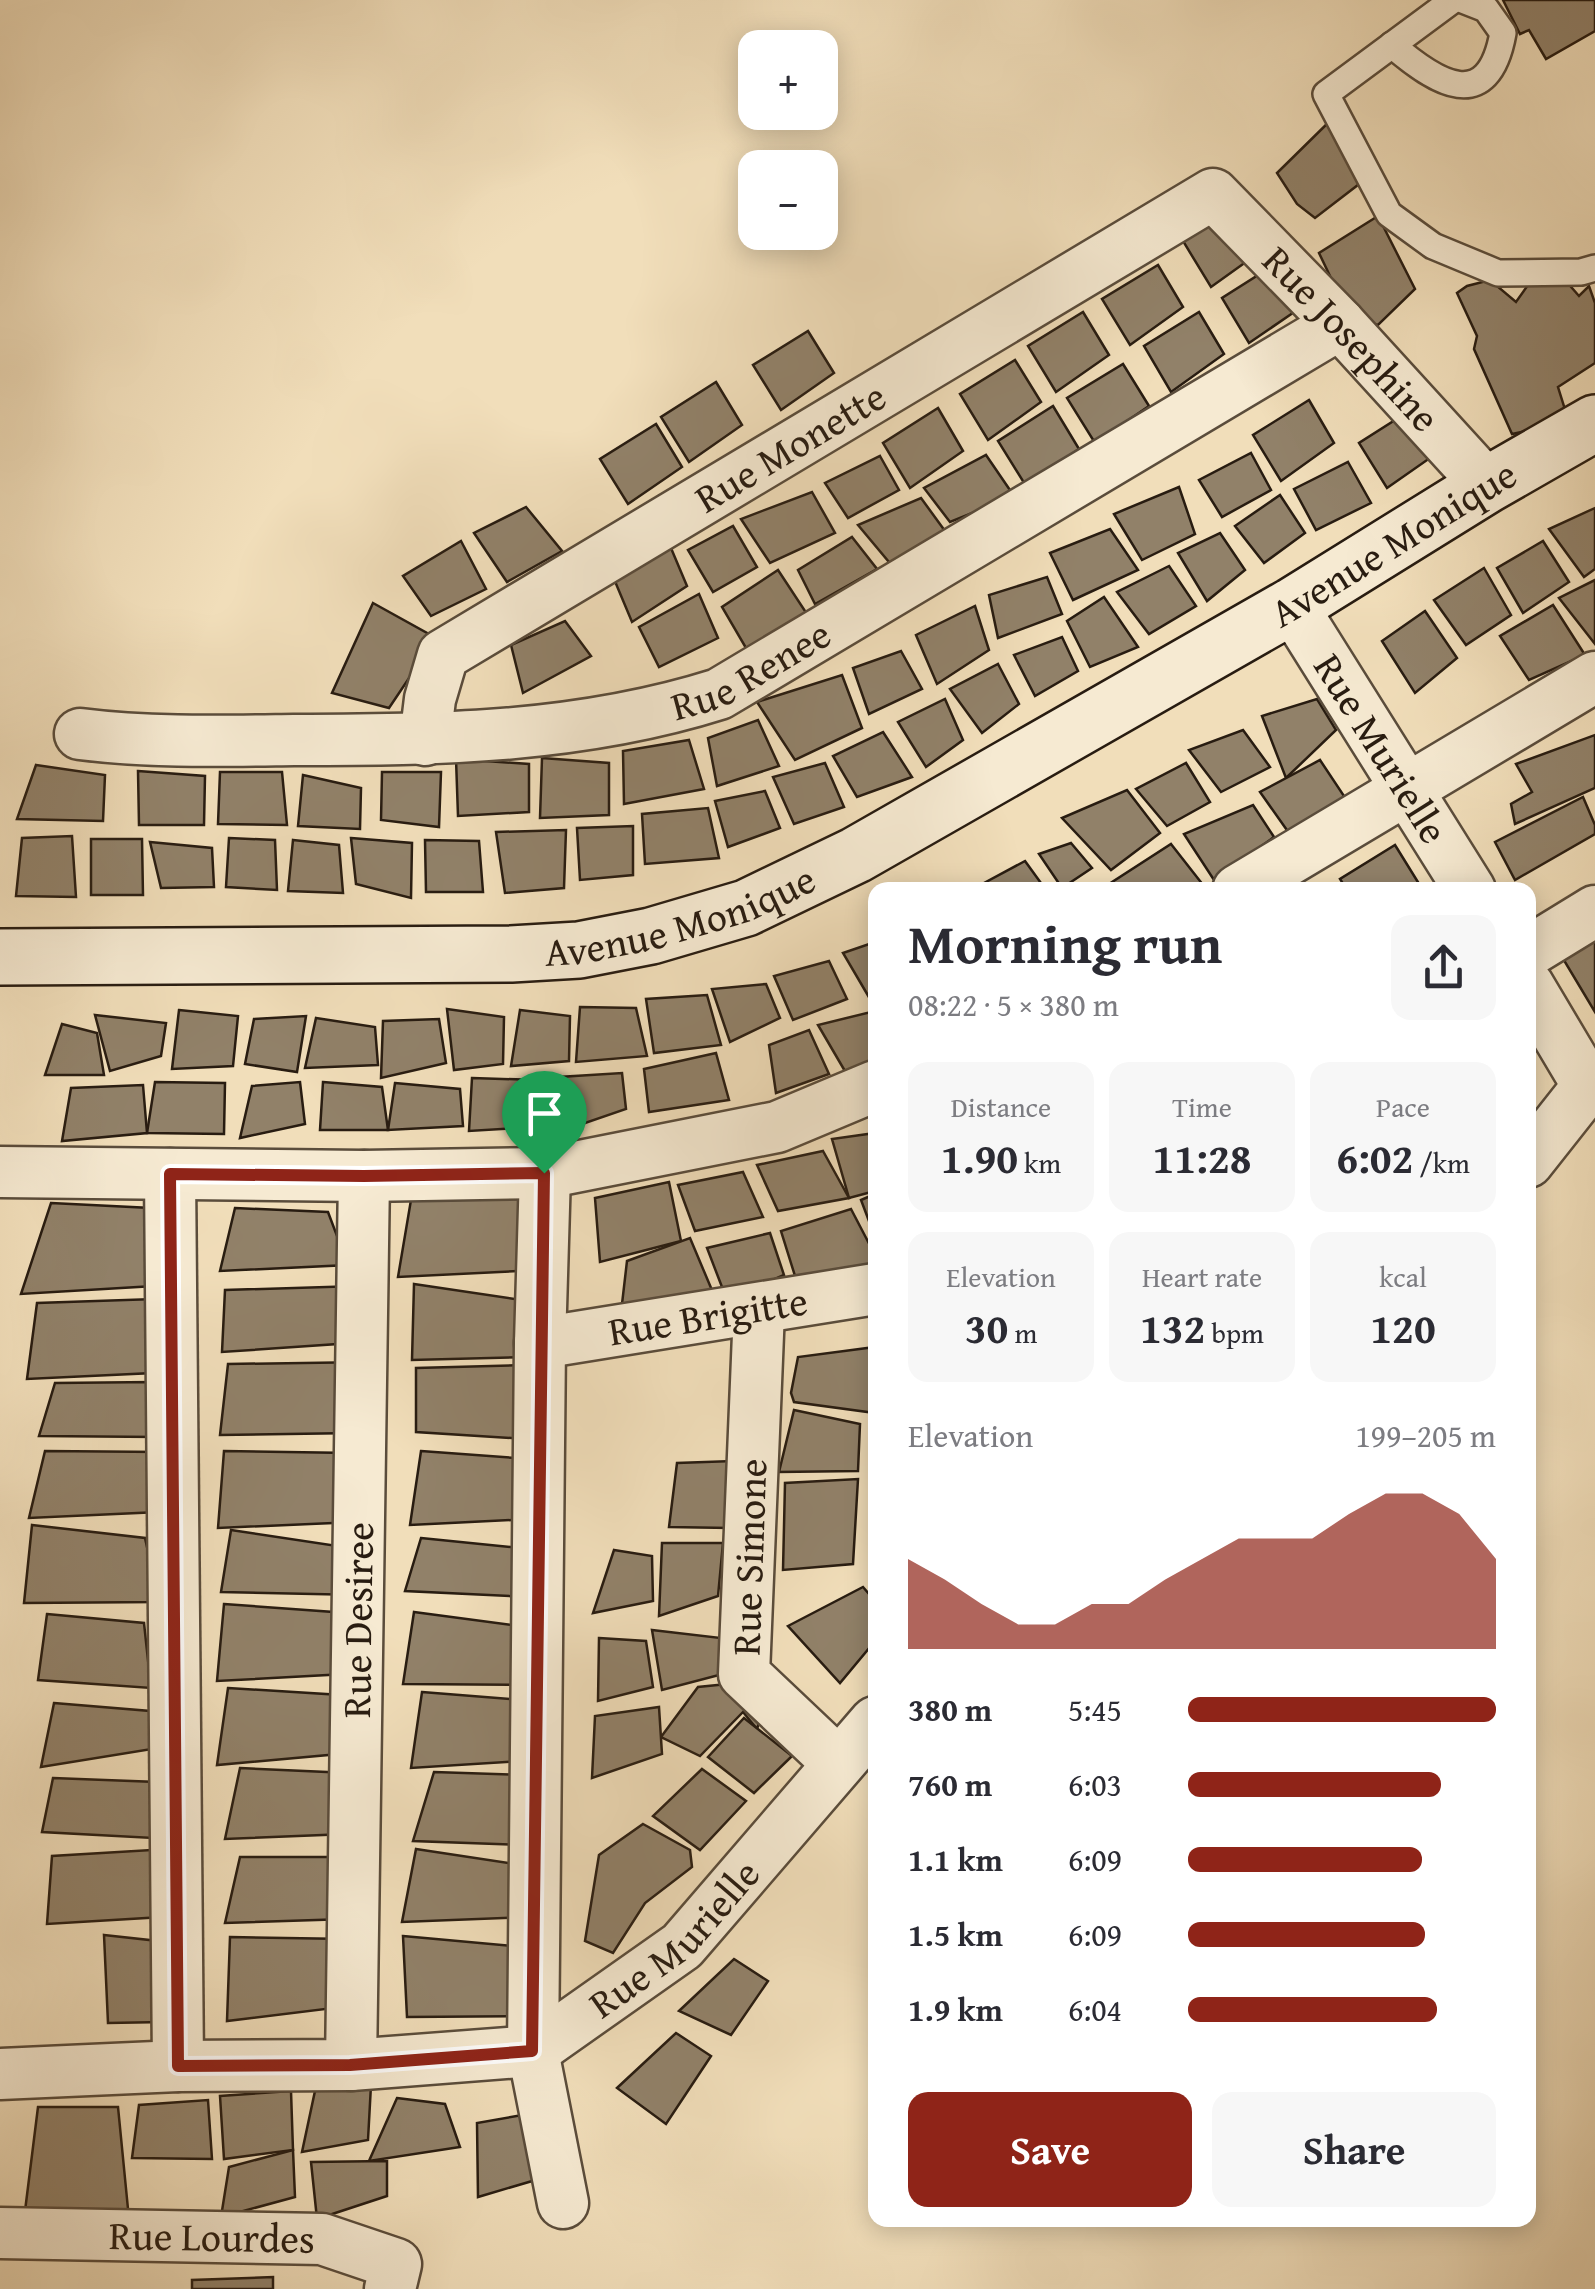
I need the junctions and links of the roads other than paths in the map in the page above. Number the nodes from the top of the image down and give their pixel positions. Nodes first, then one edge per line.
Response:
1 (1454, 0) edge
2 (1462, 0) edge
3 (1392, 44) junction
4 (1213, 194) joint
5 (1595, 268) edge
6 (1340, 324) junction
7 (1595, 423) edge
8 (1487, 485) junction
9 (1292, 606) junction
10 (1595, 677) edge
11 (80, 734) dead end
12 (425, 740) junction
13 (1407, 786) junction
14 (1251, 882) edge
15 (1465, 882) edge
16 (1595, 911) edge
17 (1536, 947) edge
18 (0, 957) edge
19 (1536, 998) edge
20 (868, 1089) edge
21 (1536, 1152) edge
22 (0, 1172) edge
23 (544, 1173) junction
24 (170, 1174) junction
25 (364, 1176) junction
26 (868, 1290) edge
27 (759, 1310) junction
28 (540, 1343) junction
29 (868, 1730) edge
30 (838, 1763) junction
31 (532, 2051) junction
32 (350, 2065) junction
33 (178, 2066) junction
34 (0, 2074) edge
35 (563, 2203) dead end
36 (0, 2234) edge
37 (390, 2289) edge

1 - 3 lane
2 - 3 lane
3 - 5 lane
4 - 6 street, Rue Josephine
4 - 12 street, Rue Monette
6 - 8 street, Rue Josephine
6 - 12 street, Rue Renee
7 - 8 street, Avenue Monique
8 - 9 street, Avenue Monique
9 - 13 street, Rue Murielle
9 - 18 street, Avenue Monique
10 - 13 street
11 - 12 street, Rue Renee
13 - 14 street
13 - 15 street, Rue Murielle
16 - 17 street
19 - 21 street
20 - 23 street
22 - 24 street
23 - 25 street
23 - 28 street
24 - 25 street
24 - 33 street
25 - 32 street, Rue Desiree
26 - 27 street, Rue Brigitte
27 - 28 street, Rue Brigitte
27 - 30 street, Rue Simone
28 - 31 street
29 - 30 street, Rue Murielle
30 - 31 street, Rue Murielle
31 - 32 street
31 - 35 street
32 - 33 street
33 - 34 street
36 - 37 street, Rue Lourdes

